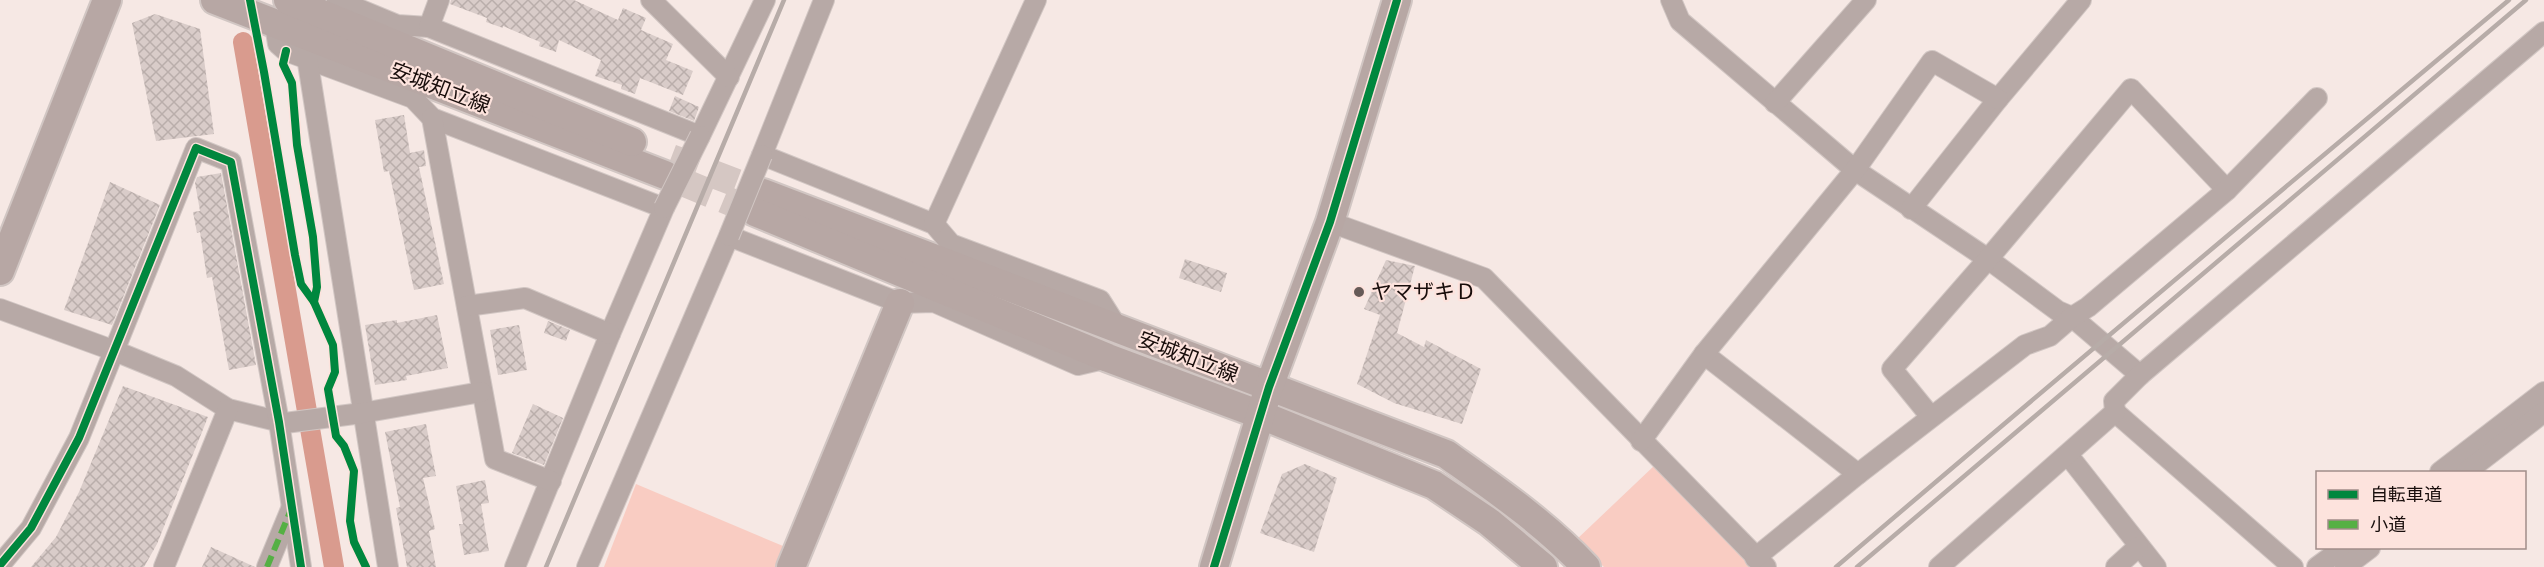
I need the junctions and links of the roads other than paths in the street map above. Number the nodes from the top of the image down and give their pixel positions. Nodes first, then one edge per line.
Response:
1 (107, 0) edge
2 (215, 0) edge
3 (337, 0) edge
4 (439, 0) edge
5 (651, 0) edge
6 (765, 0) edge
7 (824, 0) edge
8 (1036, 0) edge
9 (1397, 0) edge
10 (1671, 0) edge
11 (1866, 0) edge
12 (2081, 0) edge
13 (281, 12) edge
14 (429, 27) junction
15 (2544, 32) edge
16 (306, 57) junction
17 (729, 77) junction
18 (2317, 98) dead end
19 (1998, 99) junction
20 (1775, 103) junction
21 (432, 118) junction
22 (700, 136) junction
23 (762, 155) junction
24 (668, 167) tunnel mouth
25 (1855, 170) junction
26 (2227, 190) junction
27 (664, 208) junction
28 (1911, 209) junction
29 (1330, 222) junction
30 (934, 224) junction
31 (729, 236) junction
32 (1988, 259) junction
33 (0, 271) edge
34 (900, 303) junction
35 (467, 306) junction
36 (0, 309) edge
37 (2072, 317) junction
38 (1119, 330) junction
39 (610, 334) junction
40 (115, 351) junction
41 (1704, 354) junction
42 (1108, 358) junction
43 (2140, 375) junction
44 (1269, 387) junction
45 (481, 392) junction
46 (2544, 393) edge
47 (228, 409) junction
48 (2115, 412) junction
49 (2544, 412) edge
50 (362, 413) junction
51 (1261, 415) junction
52 (1931, 417) junction
53 (282, 422) junction
54 (1641, 441) junction
55 (2068, 455) junction
56 (2441, 471) edge
57 (2467, 471) edge
58 (1858, 474) junction
59 (551, 482) junction
60 (291, 509) junction
61 (2138, 547) junction
62 (2342, 549) edge
63 (2369, 549) edge
64 (1761, 563) edge
65 (0, 565) edge
66 (164, 567) edge
67 (267, 567) edge
68 (301, 567) edge
69 (388, 567) edge
70 (515, 567) edge
71 (587, 567) edge
72 (791, 567) edge
73 (1214, 567) edge
74 (1543, 567) edge
75 (1586, 567) edge
76 (1939, 567) edge
77 (2116, 567) edge
78 (2156, 567) edge
79 (2293, 567) edge
80 (2317, 567) edge
81 (2345, 567) edge

1 - 33 main road
2 - 13 main road, 安城知立線
3 - 14 street
4 - 14 street
5 - 17 street
6 - 17 street
7 - 23 street
8 - 30 street
9 - 29 main road
10 - 20 street
11 - 20 street
12 - 19 street
13 - 16 street
13 - 24 main road, 安城知立線
14 - 22 street
15 - 43 street
16 - 21 street
16 - 50 street
17 - 22 street
18 - 26 street
19 - 25 street
19 - 28 street
20 - 25 street
21 - 27 street
21 - 35 street
22 - 27 street, bridge
23 - 30 street
23 - 31 street, bridge
25 - 28 street
25 - 41 street
26 - 32 street
26 - 37 street
27 - 39 street
28 - 32 street
29 - 44 main road
29 - 54 street
30 - 38 street
31 - 34 street
31 - 71 street
32 - 37 street
32 - 52 street
34 - 42 street
34 - 72 main road
35 - 39 street
35 - 45 street
36 - 40 street
37 - 43 street
37 - 52 street
38 - 42 main road, 安城知立線
38 - 44 main road, 安城知立線
39 - 59 street
40 - 47 street
40 - 53 street
40 - 65 street
41 - 54 street
41 - 58 street
42 - 51 main road, 安城知立線
43 - 48 street
44 - 51 main road
44 - 75 main road, 安城知立線
45 - 50 street
45 - 59 street
46 - 56 street
47 - 53 street
47 - 66 street
48 - 55 street
48 - 79 street
49 - 57 street
50 - 53 street
50 - 69 street
51 - 73 main road
51 - 74 main road, 安城知立線
52 - 58 street
53 - 60 street
54 - 64 street
55 - 61 street
55 - 76 street
58 - 64 street
59 - 70 street
60 - 67 street
60 - 68 street
61 - 77 street
61 - 78 street
62 - 80 street
63 - 81 street

